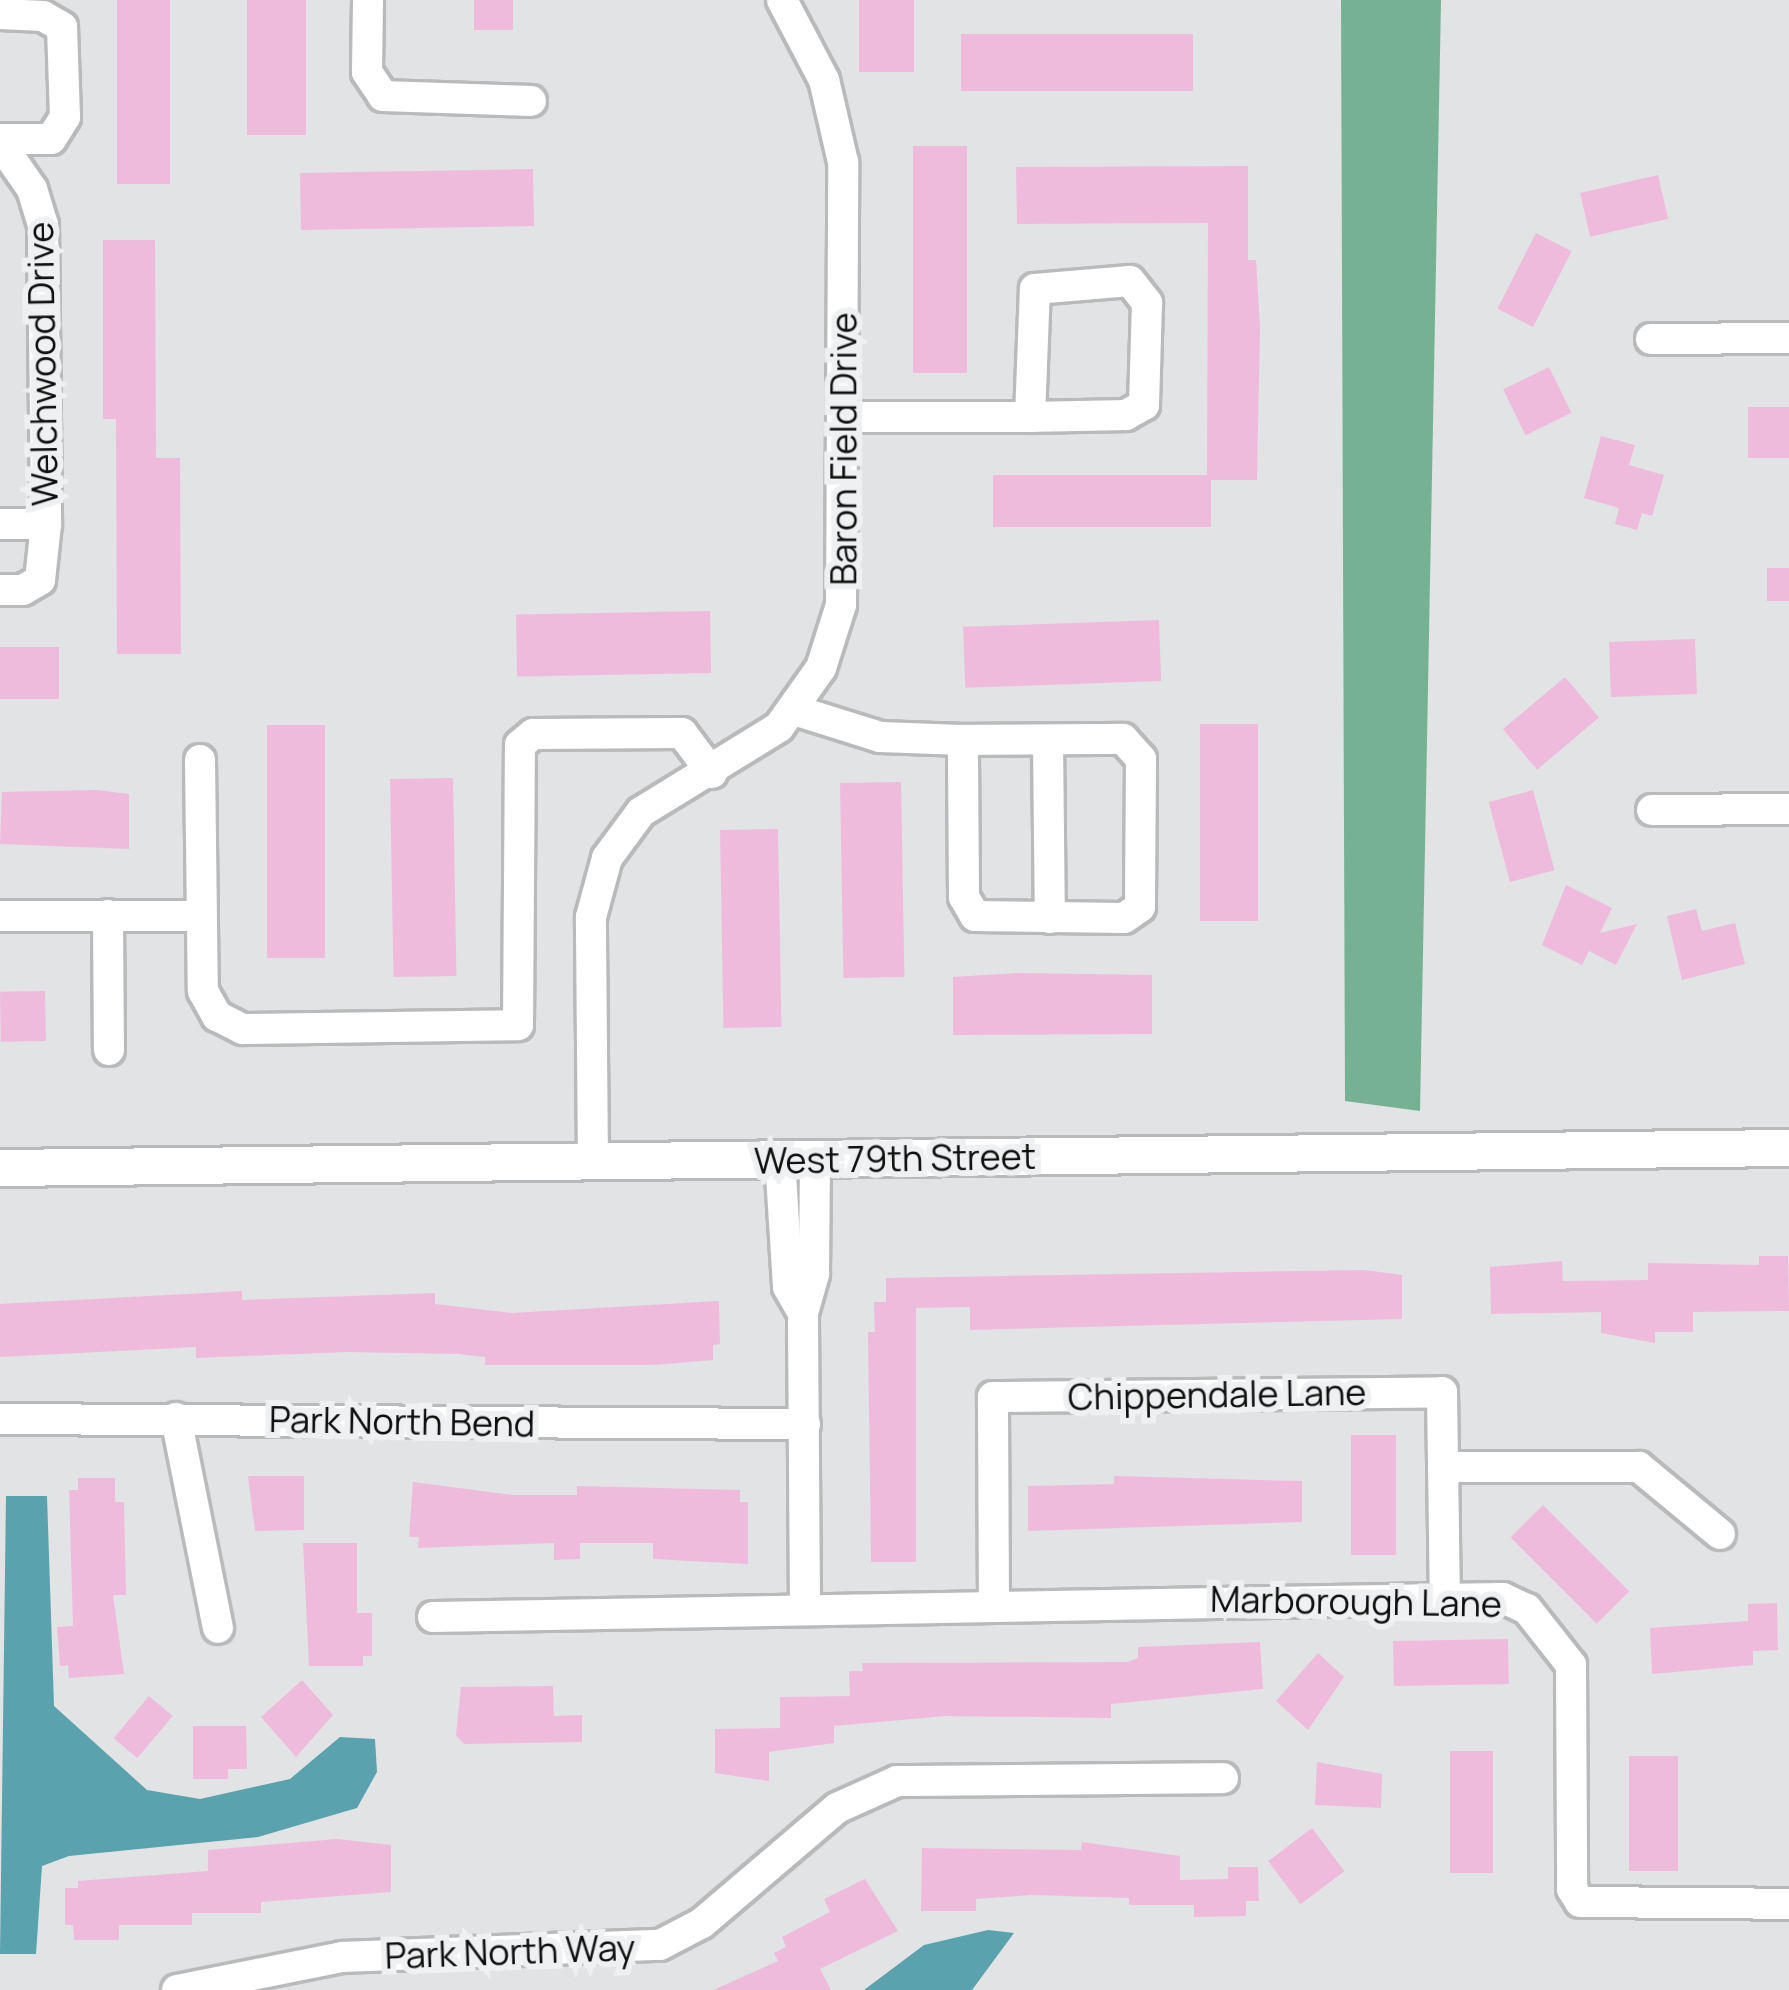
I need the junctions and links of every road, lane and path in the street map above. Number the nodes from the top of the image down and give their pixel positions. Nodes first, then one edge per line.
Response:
1 (368, 0) edge
2 (782, 0) edge
3 (0, 14) edge
4 (531, 101) dead end
5 (0, 141) edge
6 (1789, 338) edge
7 (1651, 339) dead end
8 (843, 417) junction
9 (1030, 417) junction
10 (0, 524) edge
11 (46, 524) junction
12 (0, 590) edge
13 (794, 710) junction
14 (963, 740) junction
15 (1048, 740) junction
16 (200, 760) dead end
17 (712, 773) junction
18 (1789, 809) edge
19 (1652, 810) dead end
20 (108, 915) junction
21 (0, 916) edge
22 (201, 916) junction
23 (1050, 918) junction
24 (110, 1050) dead end
25 (1789, 1148) edge
26 (797, 1159) junction
27 (593, 1162) junction
28 (0, 1168) edge
29 (176, 1418) junction
30 (0, 1419) edge
31 (805, 1424) junction
32 (1443, 1467) junction
33 (1720, 1534) dead end
34 (1445, 1596) junction
35 (994, 1602) junction
36 (805, 1607) junction
37 (433, 1617) dead end
38 (218, 1628) dead end
39 (1223, 1778) dead end
40 (1789, 1904) edge
41 (177, 1990) edge

1 - 4 street
2 - 8 street, Baron Field Drive
3 - 5 street
5 - 11 street, Welchwood Drive
6 - 7 street
8 - 9 street
8 - 13 street, Baron Field Drive
9 - 9 street
10 - 11 street, Welchwood Drive
11 - 12 street, Welchwood Drive
13 - 14 street
13 - 17 street, Baron Field Drive
14 - 15 street
14 - 23 street
15 - 23 street
15 - 23 street
16 - 22 street
17 - 22 street
17 - 27 street, Baron Field Drive
18 - 19 street
20 - 21 street
20 - 22 street
20 - 24 street
25 - 26 main road, West 79th Street
26 - 27 main road, West 79th Street
26 - 31 street
27 - 28 main road, West 79th Street
29 - 30 street, Park North Bend
29 - 31 street, Park North Bend
29 - 38 street
31 - 36 street
32 - 33 street
32 - 34 street, Chippendale Lane
32 - 35 street, Chippendale Lane
34 - 35 street, Marborough Lane
34 - 40 street, Marborough Lane
35 - 36 street, Marborough Lane
36 - 37 street, Marborough Lane
39 - 41 street, Park North Way

